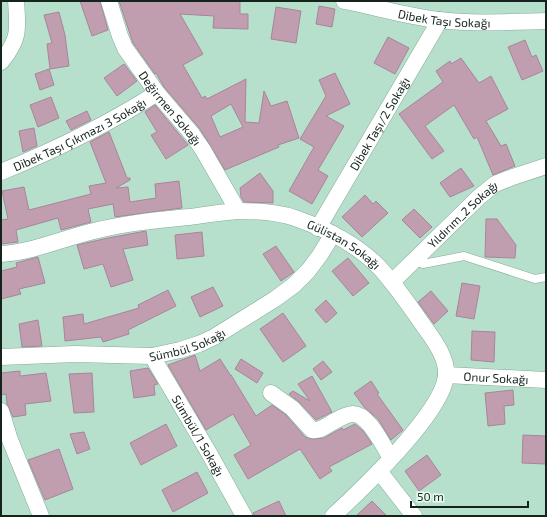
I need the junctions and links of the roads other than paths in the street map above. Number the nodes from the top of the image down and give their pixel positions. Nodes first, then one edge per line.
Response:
1 (16, 1) edge
2 (109, 1) edge
3 (344, 1) edge
4 (440, 20) junction
5 (546, 21) edge
6 (1, 62) edge
7 (157, 93) junction
8 (546, 166) edge
9 (2, 169) edge
10 (238, 211) junction
11 (318, 228) junction
12 (333, 234) junction
13 (1, 254) edge
14 (413, 261) junction
15 (546, 277) edge
16 (392, 282) junction
17 (152, 356) junction
18 (1, 357) edge
19 (446, 375) junction
20 (546, 380) edge
21 (271, 393) dead end
22 (1, 411) edge
23 (391, 458) junction
24 (379, 470) junction
25 (41, 516) edge
26 (244, 516) edge
27 (333, 516) edge
28 (414, 516) edge

1 - 6 street
2 - 7 street, Değirmen Sokağı
3 - 4 street, Dibek Taşı Sokağı
4 - 5 street, Dibek Taşı Sokağı
4 - 11 street, Dibek Taşı/2 Sokağı
7 - 9 street, Dibek Taşı Çıkmazı 3 Sokağı
7 - 10 street, Değirmen Sokağı
8 - 14 street, Yıldırım_2 Sokağı
10 - 11 street, Gülistan Sokağı
10 - 13 street, Gülistan Sokağı
11 - 12 street, Gülistan Sokağı
12 - 16 street, Gülistan Sokağı
12 - 17 street, Sümbül Sokağı
14 - 15 lane
14 - 16 street, Yıldırım_2 Sokağı
16 - 19 street, Gülistan Sokağı
17 - 18 street, Sümbül Sokağı
17 - 26 street, Sümbül/1 Sokağı
19 - 20 street, Onur Sokağı
19 - 23 street, Gülistan Sokağı
21 - 23 street
22 - 25 street
23 - 24 street, Gülistan Sokağı
24 - 27 street, Gülistan Sokağı
24 - 28 street

